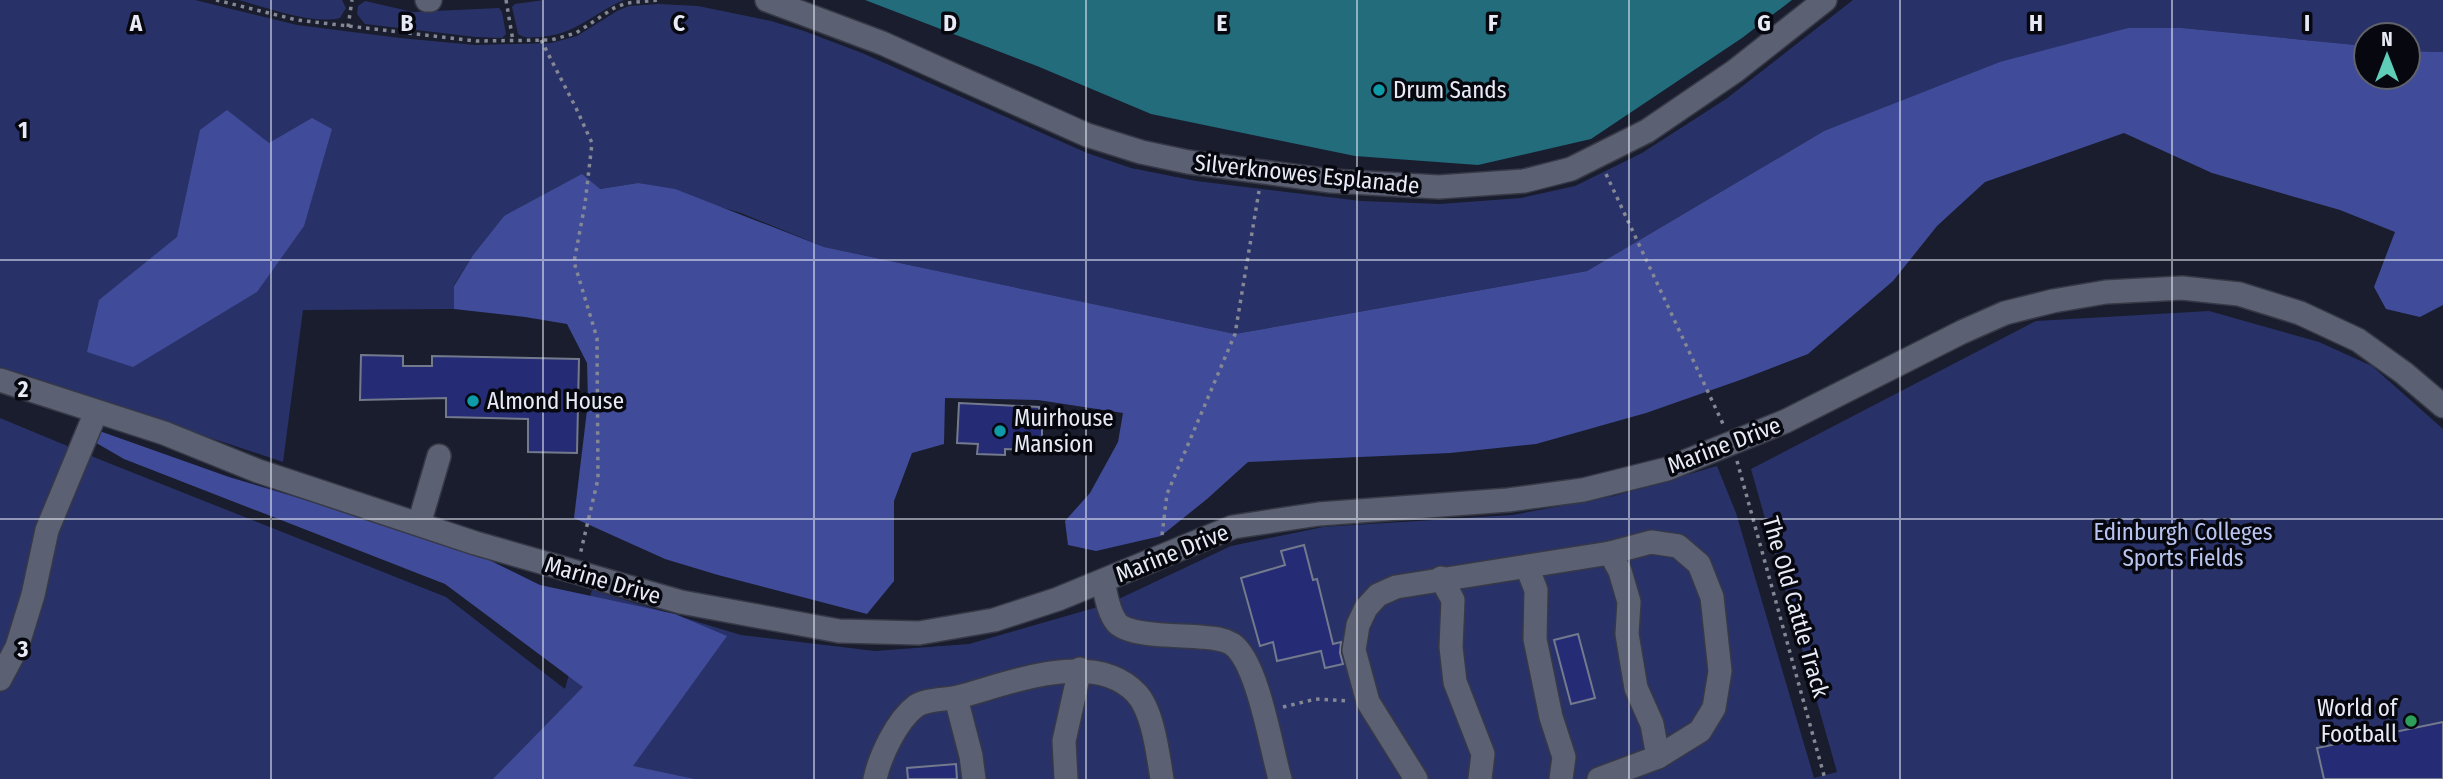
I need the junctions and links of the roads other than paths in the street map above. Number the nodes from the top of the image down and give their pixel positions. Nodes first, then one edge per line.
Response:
1 (767, 0) edge
2 (1825, 0) edge
3 (0, 380) edge
4 (2443, 406) edge
5 (96, 412) junction
6 (439, 456) dead end
7 (419, 524) junction
8 (1610, 553) junction
9 (1527, 567) junction
10 (1441, 578) junction
11 (1103, 582) junction
12 (1080, 669) junction
13 (0, 679) edge
14 (956, 698) junction
15 (1658, 757) junction
16 (875, 779) edge
17 (974, 779) edge
18 (1066, 779) edge
19 (1162, 779) edge
20 (1280, 779) edge
21 (1416, 779) edge
22 (1480, 779) edge
23 (1561, 779) edge
24 (1599, 779) edge

1 - 2 street, Silverknowes Esplanade
3 - 5 street, Marine Drive
4 - 11 street, Marine Drive
5 - 7 street, Marine Drive
5 - 13 street
6 - 7 street
7 - 11 street, Marine Drive
8 - 9 street
8 - 15 street
8 - 15 street
9 - 10 street
9 - 23 street
10 - 21 street
10 - 22 street
11 - 20 street
12 - 14 street
12 - 18 street
12 - 19 street
14 - 16 street
14 - 17 street
15 - 24 street

